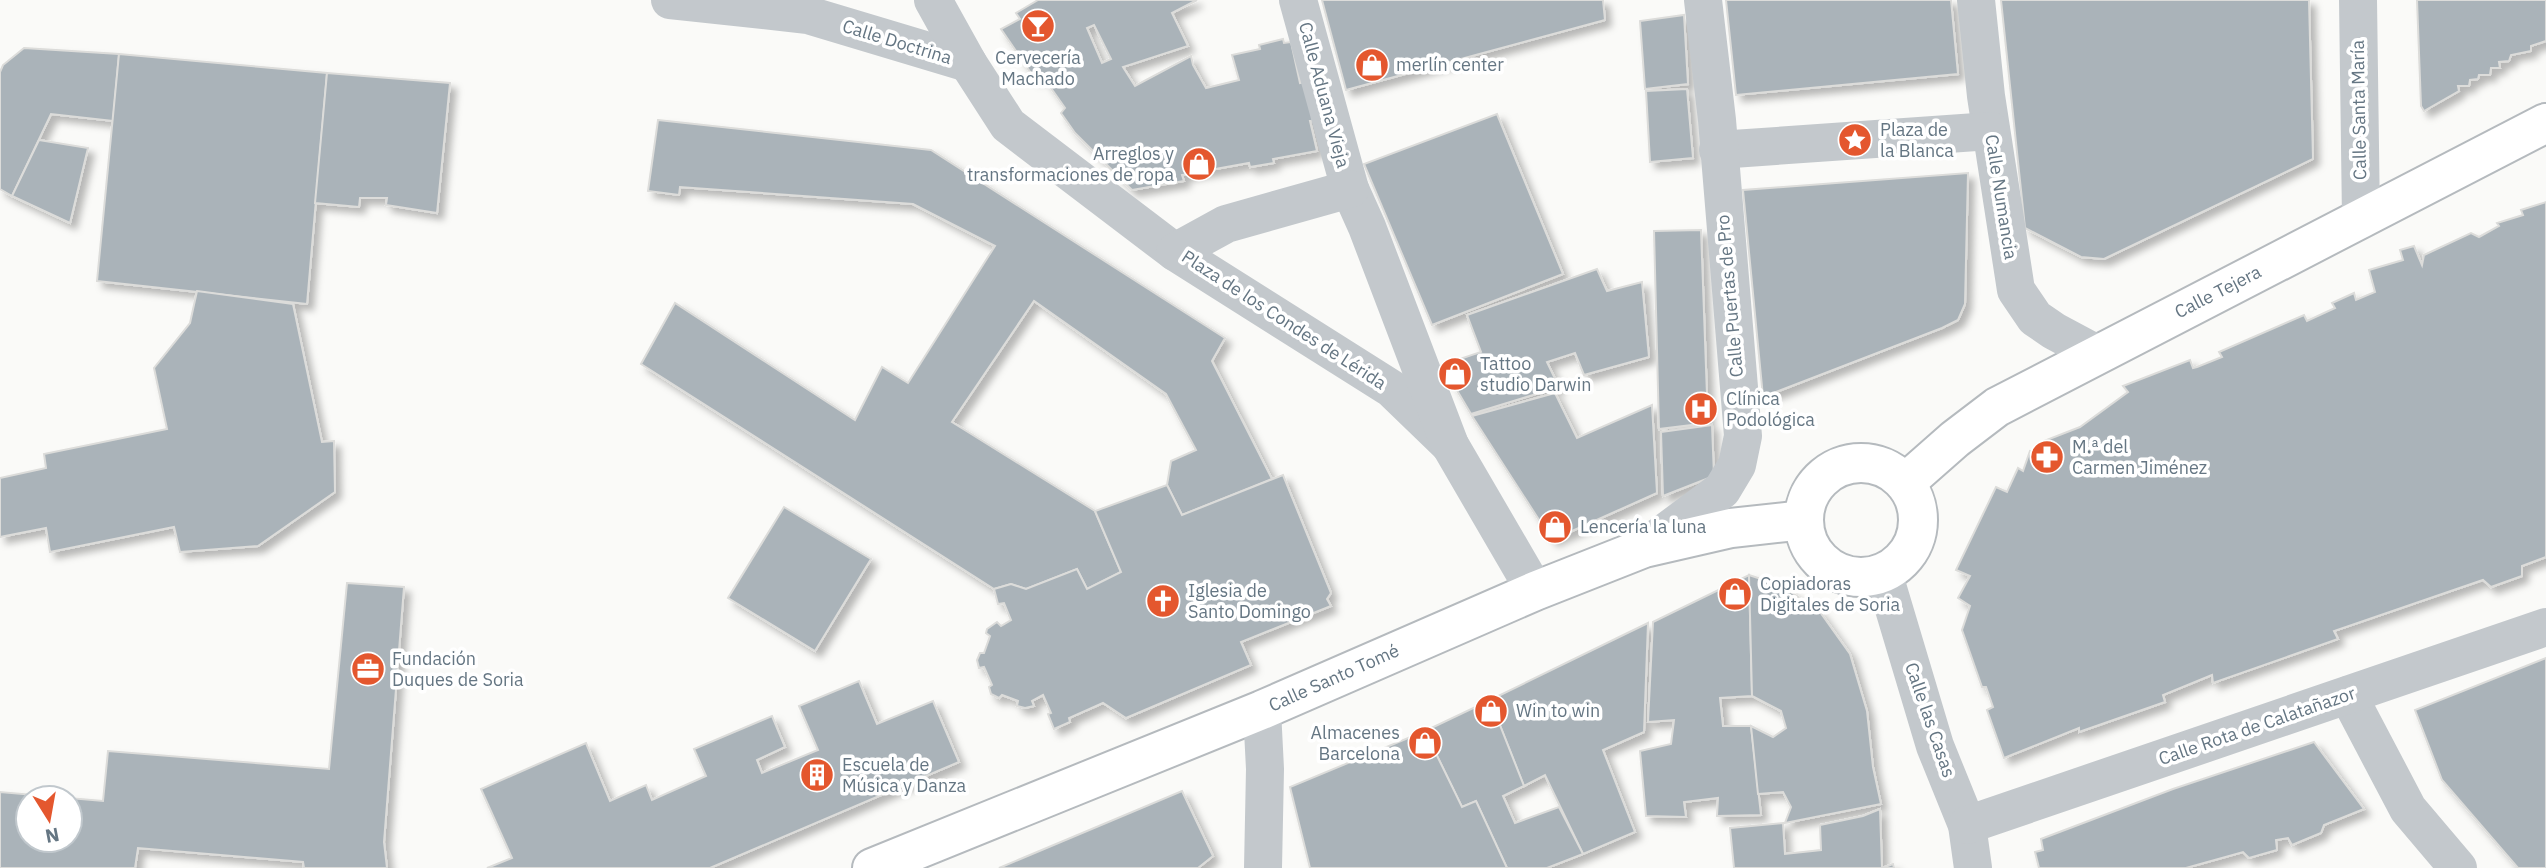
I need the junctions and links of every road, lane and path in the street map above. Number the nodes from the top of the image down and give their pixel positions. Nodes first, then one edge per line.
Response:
1 (670, 0) edge
2 (933, 0) edge
3 (1298, 0) edge
4 (1703, 0) edge
5 (1976, 0) edge
6 (2358, 0) edge
7 (968, 63) junction
8 (1989, 113) junction
9 (2546, 123) edge
10 (1718, 150) junction
11 (1350, 189) junction
12 (2361, 219) junction
13 (1175, 252) junction
14 (2097, 354) junction
15 (1450, 444) junction
16 (1905, 483) junction
17 (1804, 520) junction
18 (1644, 548) junction
19 (1883, 572) junction
20 (1535, 591) junction
21 (2546, 627) edge
22 (2348, 695) junction
23 (1262, 710) junction
24 (1967, 825) junction
25 (872, 868) edge
26 (1263, 868) edge
27 (1973, 868) edge
28 (2458, 868) edge

1 - 7 street, Calle Doctrina
2 - 7 street
3 - 11 street, Calle Aduana Vieja
4 - 10 street, Calle Puertas de Pro
5 - 8 street, Calle Numancia
6 - 12 street, Calle Santa María
7 - 13 street, Calle Doctrina
8 - 10 street
8 - 14 street, Calle Numancia
9 - 12 main road, Calle Tejera
10 - 18 street, Calle Puertas de Pro
11 - 13 street, Plaza de los Condes de Lérida
11 - 15 street, Plaza de los Condes de Lérida
12 - 14 main road, Calle Tejera
13 - 15 street, Plaza de los Condes de Lérida
14 - 16 main road, Calle Tejera
15 - 20 street, Plaza de los Condes de Lérida
16 - 17 main road
16 - 19 main road
17 - 18 main road, Calle Santo Tomé
17 - 19 main road
18 - 20 main road, Calle Santo Tomé
19 - 24 street, Calle las Casas
20 - 23 main road, Calle Santo Tomé
21 - 22 street, Calle Rota de Calatañazor
22 - 24 street, Calle Rota de Calatañazor
22 - 28 street
23 - 25 main road, Calle Santo Tomé
23 - 26 street
24 - 27 street, Calle las Casas

